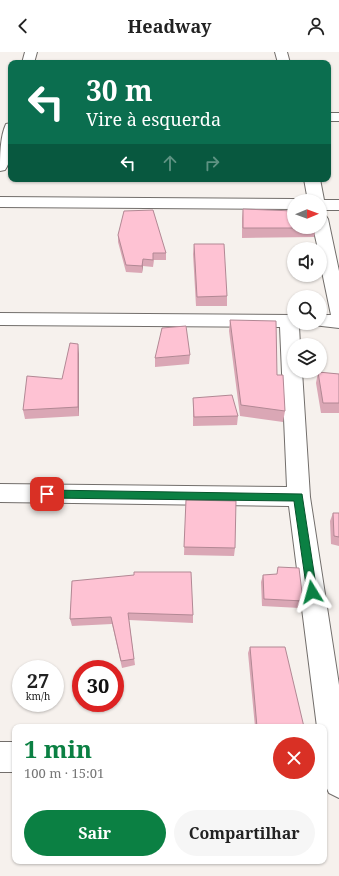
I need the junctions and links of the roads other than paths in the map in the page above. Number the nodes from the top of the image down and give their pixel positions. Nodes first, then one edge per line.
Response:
1 (8, 129) edge
2 (0, 167) edge
3 (313, 182) edge
4 (315, 194) edge
5 (0, 202) edge
6 (287, 204) edge
7 (327, 205) edge
8 (339, 205) edge
9 (323, 234) edge
10 (339, 314) edge
11 (0, 319) edge
12 (287, 321) edge
13 (327, 321) edge
14 (339, 322) edge
15 (291, 330) edge
16 (0, 494) edge
17 (299, 497) junction
18 (0, 756) edge
19 (12, 757) edge
20 (335, 768) edge

1 - 2 street
3 - 4 street
5 - 6 street
7 - 8 street
9 - 10 street
11 - 12 street
13 - 14 street
15 - 17 street
16 - 17 street
17 - 20 street
18 - 19 street

